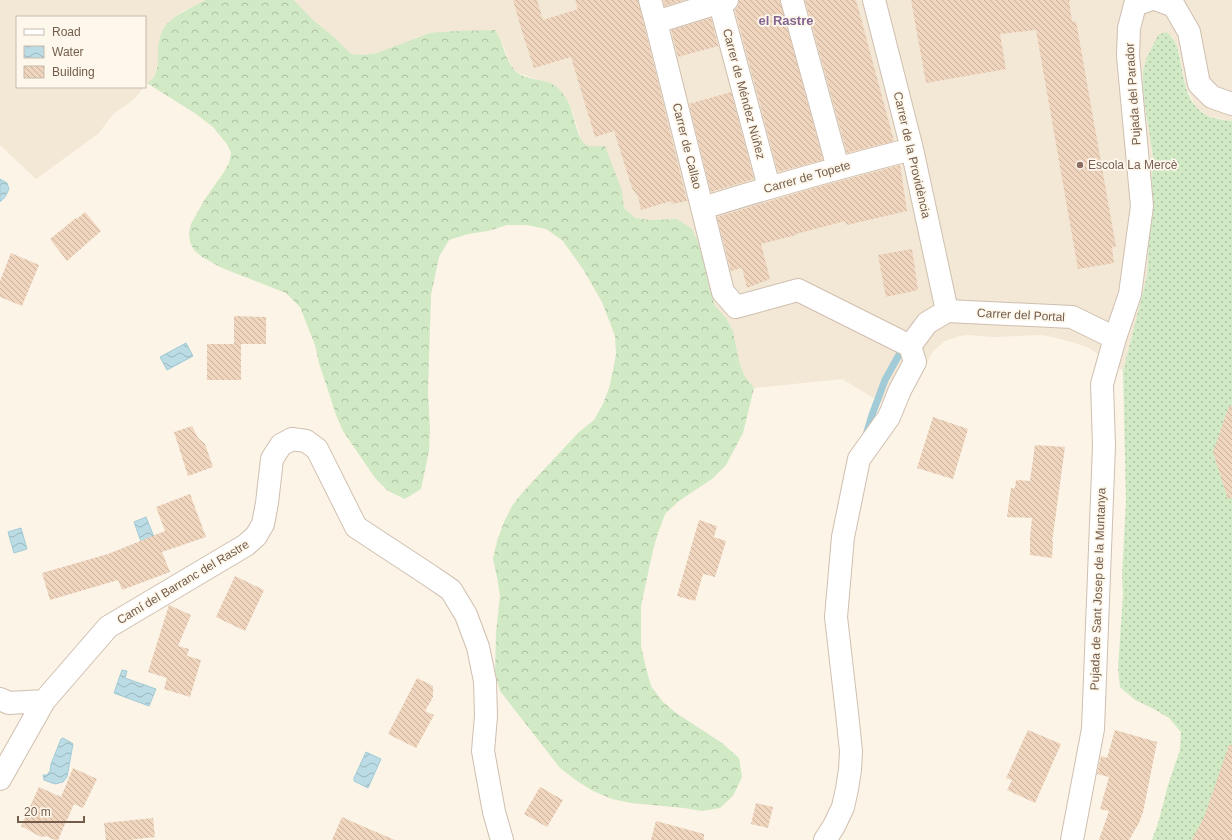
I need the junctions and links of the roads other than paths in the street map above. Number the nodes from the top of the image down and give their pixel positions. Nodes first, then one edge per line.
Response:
1 (650, 0) edge
2 (792, 0) edge
3 (874, 0) edge
4 (1149, 0) edge
5 (1158, 0) edge
6 (722, 1) edge
7 (656, 22) junction
8 (1232, 104) edge
9 (912, 149) junction
10 (838, 168) junction
11 (769, 187) junction
12 (703, 208) junction
13 (947, 311) junction
14 (1115, 338) junction
15 (910, 346) junction
16 (0, 700) edge
17 (44, 701) junction
18 (0, 779) edge
19 (502, 840) edge
20 (825, 840) edge
21 (1072, 840) edge

1 - 7 street, Carrer de Callao
2 - 10 street
3 - 9 street, Carrer de la Providència
4 - 14 street, Pujada del Parador
5 - 8 street
6 - 7 street
6 - 11 street, Carrer de Méndez Núñez
7 - 12 street, Carrer de Callao
9 - 10 street, Carrer de Topete
9 - 13 street, Carrer de la Providència
10 - 11 street, Carrer de Topete
11 - 12 street, Carrer de Topete
12 - 15 street, Carrer de Callao
13 - 14 street, Carrer del Portal
13 - 15 street
14 - 21 street, Pujada de Sant Josep de la Muntanya
15 - 20 street
16 - 17 street
17 - 18 street, Camí del Barranc del Rastre
17 - 19 street, Camí del Barranc del Rastre

